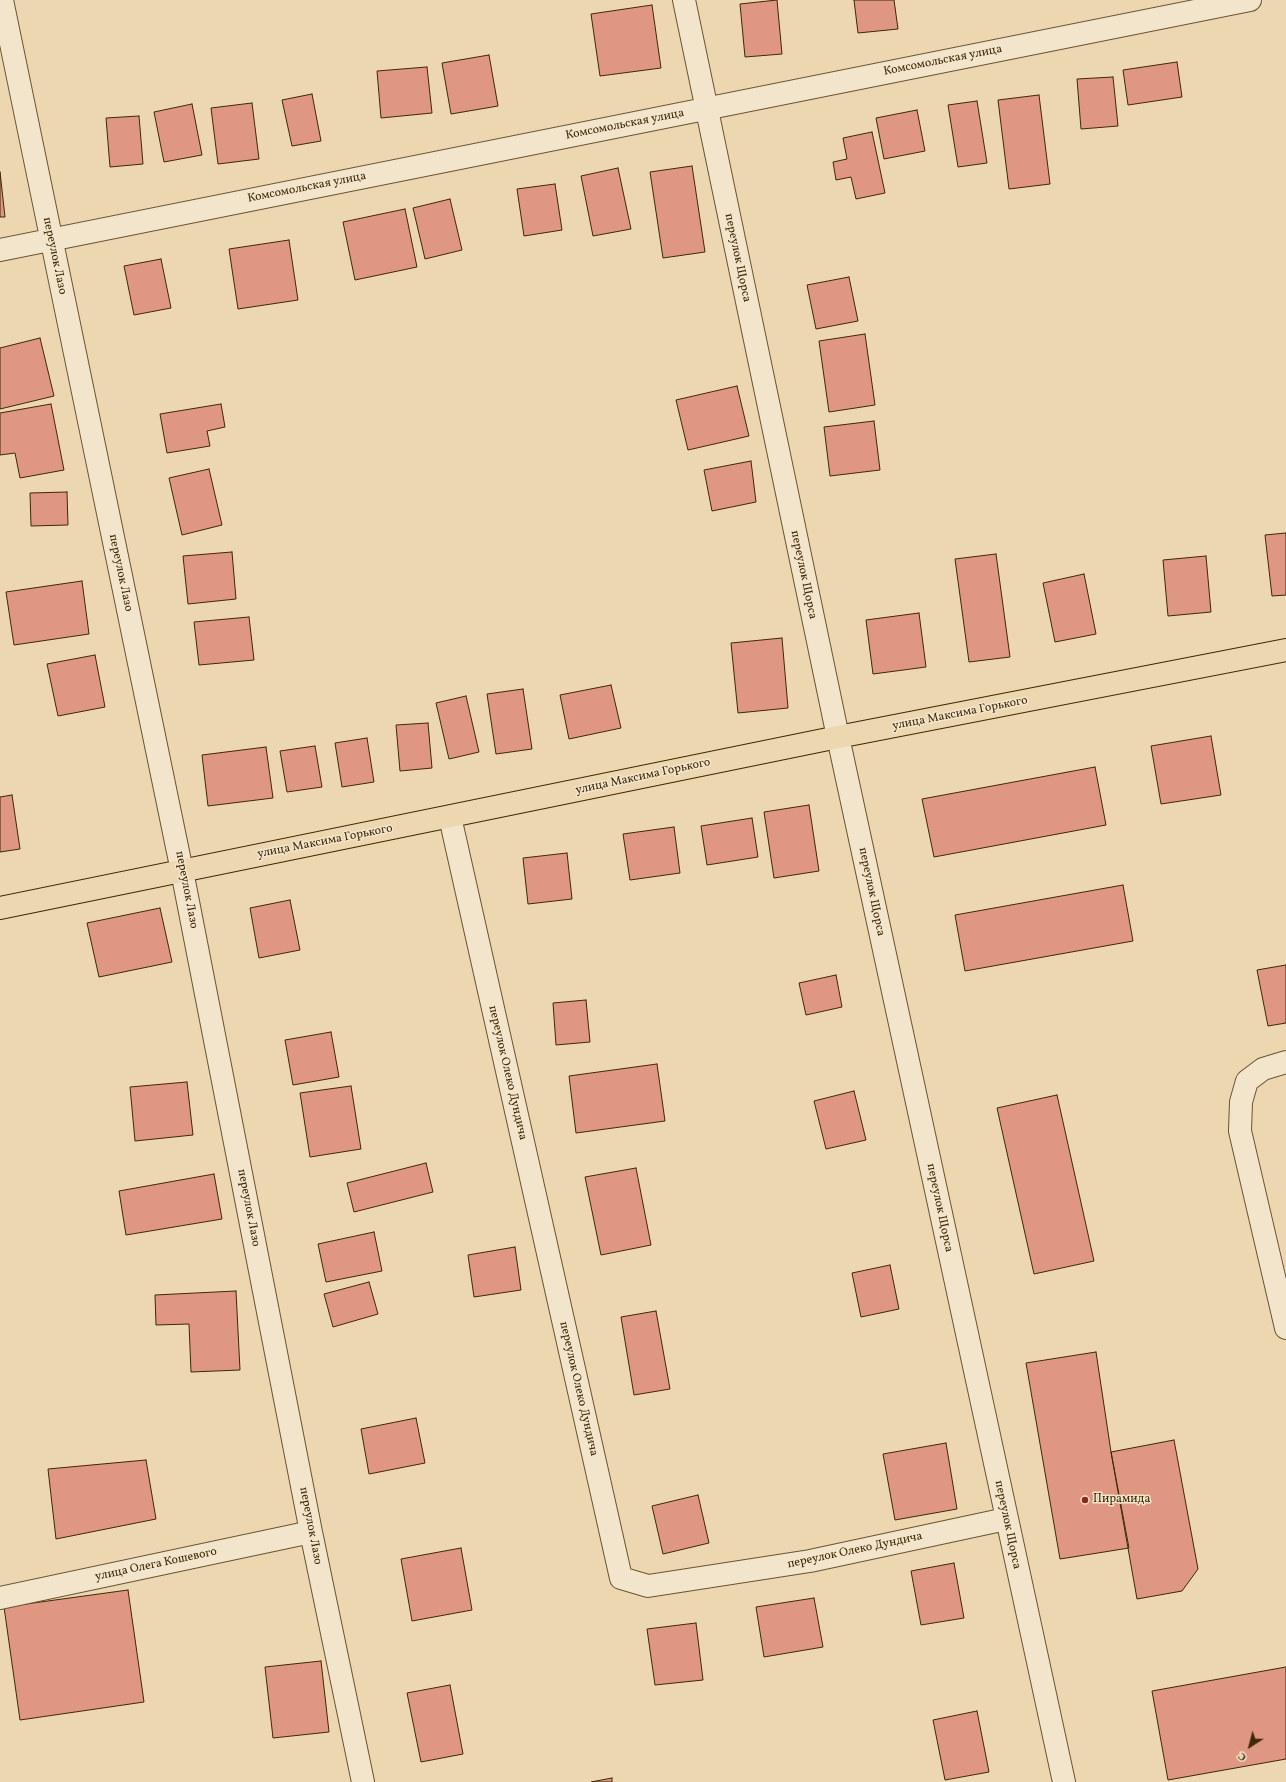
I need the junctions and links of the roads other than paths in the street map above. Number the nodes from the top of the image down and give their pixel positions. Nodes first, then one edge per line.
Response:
1 (2, 0) edge
2 (684, 0) edge
3 (1250, 0) edge
4 (705, 109) junction
5 (51, 240) junction
6 (0, 250) edge
7 (1286, 650) edge
8 (838, 737) junction
9 (450, 817) junction
10 (182, 871) junction
11 (0, 908) edge
12 (1286, 1062) edge
13 (1286, 1328) edge
14 (1006, 1519) junction
15 (311, 1532) junction
16 (0, 1598) edge
17 (363, 1782) edge
18 (1064, 1782) edge

1 - 5 street, переулок Лазо
2 - 4 street, переулок Щорса
3 - 4 street, Комсомольская улица
4 - 5 street, Комсомольская улица
4 - 8 street, переулок Щорса
5 - 6 street, Комсомольская улица
5 - 10 street, переулок Лазо
7 - 8 main road, улица Максима Горького
8 - 9 main road, улица Максима Горького
8 - 14 street, переулок Щорса
9 - 10 main road, улица Максима Горького
9 - 14 street, переулок Олеко Дундича
10 - 11 main road, улица Максима Горького
10 - 15 street, переулок Лазо
12 - 13 street
14 - 18 street, переулок Щорса
15 - 16 street, улица Олега Кошевого
15 - 17 street, переулок Лазо

